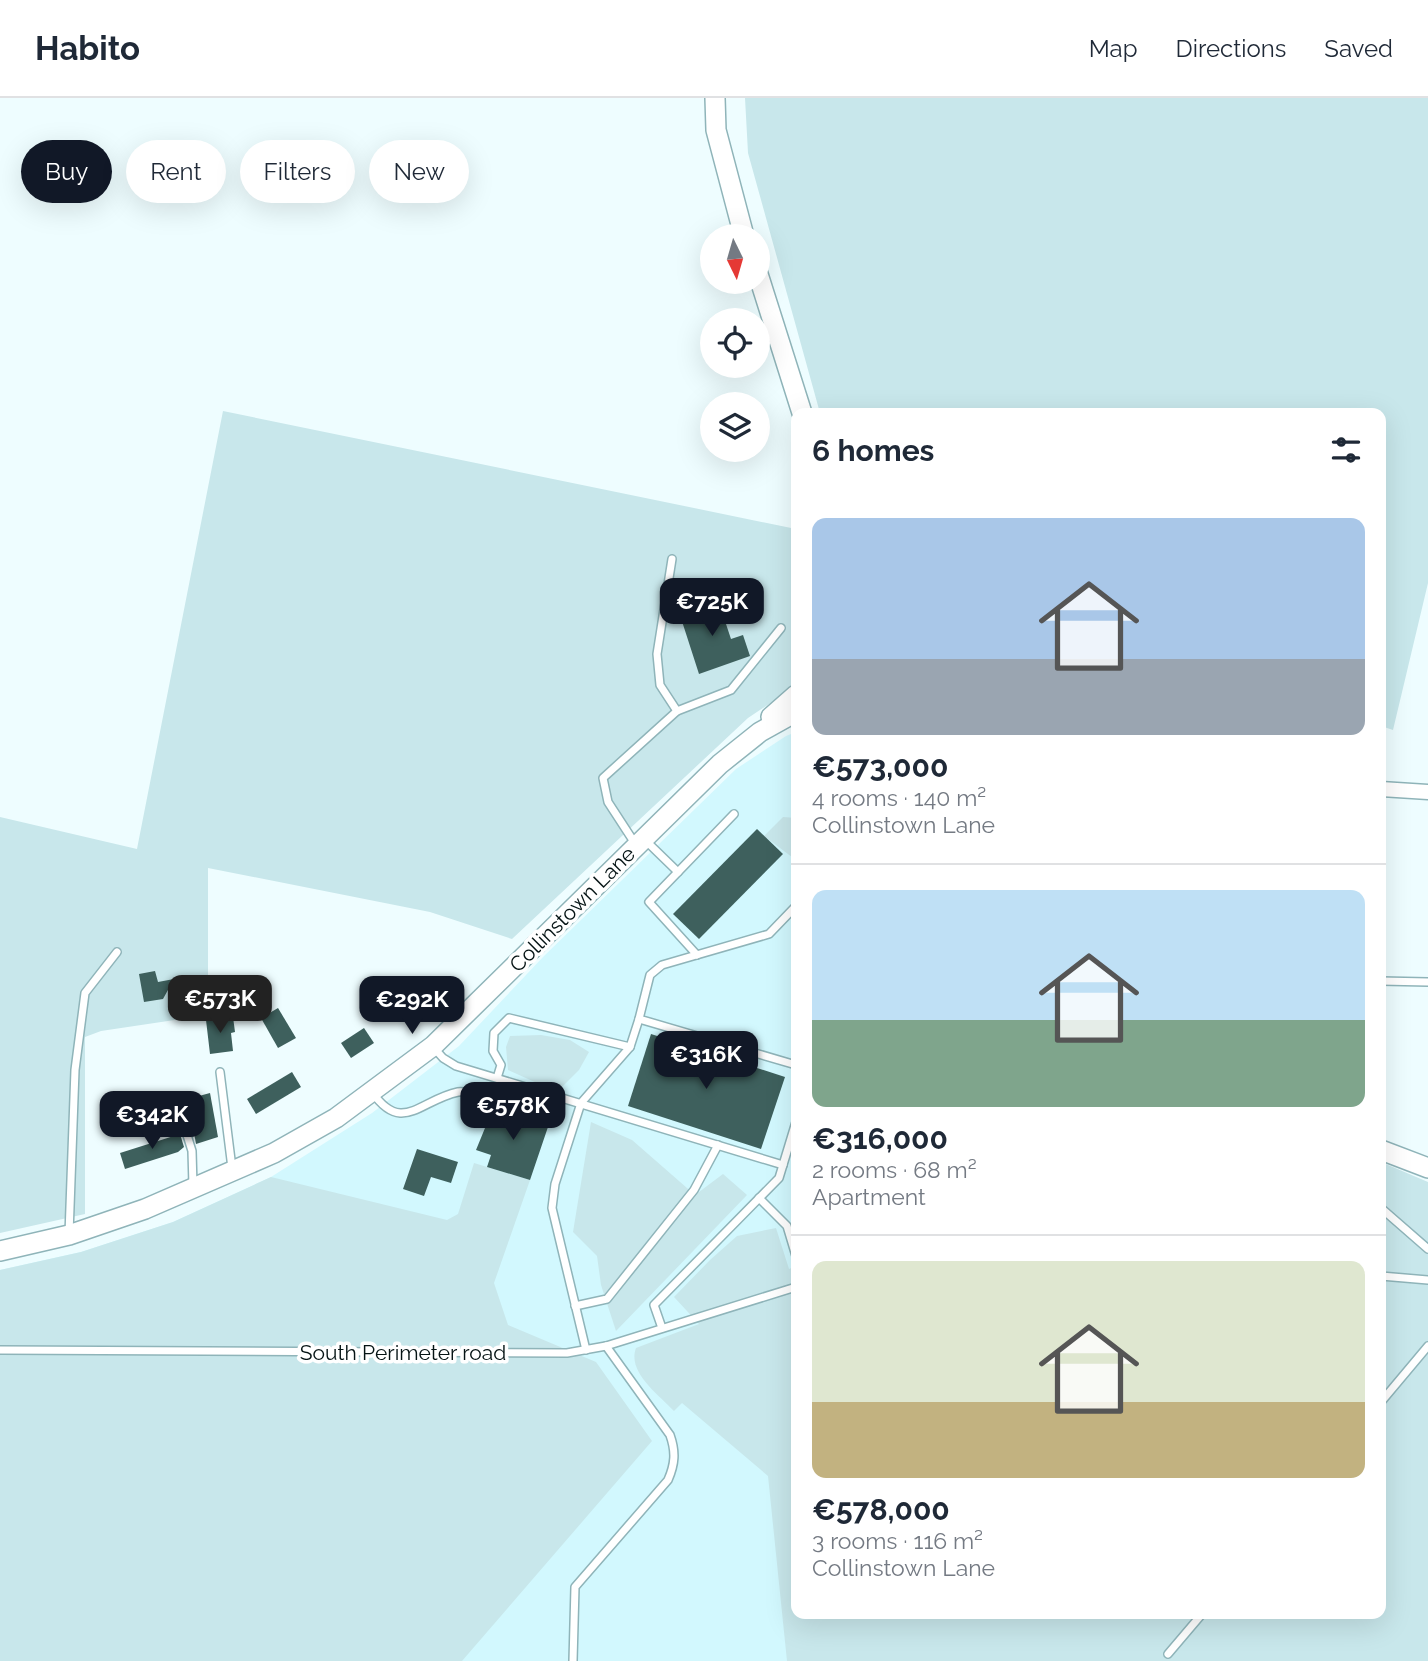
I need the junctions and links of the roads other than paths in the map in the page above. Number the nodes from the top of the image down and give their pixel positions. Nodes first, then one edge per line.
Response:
1 (715, 98) edge
2 (741, 224) edge
3 (764, 294) edge
4 (800, 408) edge
5 (672, 559) dead end
6 (781, 628) dead end
7 (791, 699) edge
8 (677, 712) junction
9 (791, 715) edge
10 (791, 721) edge
11 (760, 732) junction
12 (1386, 789) edge
13 (1428, 792) edge
14 (734, 814) dead end
15 (640, 842) junction
16 (678, 872) junction
17 (791, 911) edge
18 (117, 952) dead end
19 (697, 955) junction
20 (1386, 981) edge
21 (1428, 982) edge
22 (639, 1018) junction
23 (433, 1046) junction
24 (630, 1047) junction
25 (791, 1064) edge
26 (220, 1072) dead end
27 (497, 1078) junction
28 (372, 1091) junction
29 (489, 1099) dead end
30 (176, 1100) dead end
31 (581, 1103) junction
32 (791, 1139) edge
33 (718, 1145) junction
34 (1386, 1152) edge
35 (783, 1165) junction
36 (1428, 1168) edge
37 (233, 1172) junction
38 (193, 1190) junction
39 (760, 1198) junction
40 (1386, 1212) edge
41 (69, 1235) junction
42 (791, 1239) edge
43 (1428, 1249) edge
44 (0, 1251) edge
45 (1386, 1276) edge
46 (1428, 1280) edge
47 (791, 1289) edge
48 (575, 1306) junction
49 (662, 1328) junction
50 (606, 1346) junction
51 (1428, 1346) edge
52 (0, 1350) edge
53 (586, 1350) junction
54 (1386, 1396) edge
55 (1198, 1619) edge
56 (1168, 1654) dead end
57 (573, 1661) edge

1 - 2 street
3 - 4 street
5 - 8 lane
6 - 8 lane
7 - 11 street
8 - 15 lane
9 - 11 street, Collinstown Lane
10 - 11 street
11 - 15 street, Collinstown Lane
12 - 13 street
14 - 16 lane
15 - 16 lane
15 - 23 street, Collinstown Lane
16 - 19 lane
17 - 19 lane
18 - 41 lane
19 - 22 lane
20 - 21 lane
22 - 24 lane
22 - 25 lane
23 - 27 lane
23 - 28 street, Collinstown Lane
24 - 27 lane
24 - 31 lane
26 - 37 lane
27 - 31 lane
28 - 29 lane
28 - 37 street, Collinstown Lane
30 - 38 lane
31 - 33 lane
31 - 48 lane
32 - 35 lane
33 - 35 lane
33 - 48 lane
34 - 36 street
35 - 39 lane
37 - 38 street, Collinstown Lane
38 - 41 street, Collinstown Lane
39 - 42 lane
39 - 49 lane
40 - 43 lane
41 - 44 street, Collinstown Lane
45 - 46 lane
47 - 49 lane, South Perimeter road
48 - 53 lane
49 - 50 lane, South Perimeter road
50 - 53 lane, South Perimeter road
50 - 57 lane
51 - 54 lane
52 - 53 lane, South Perimeter road
55 - 56 lane

